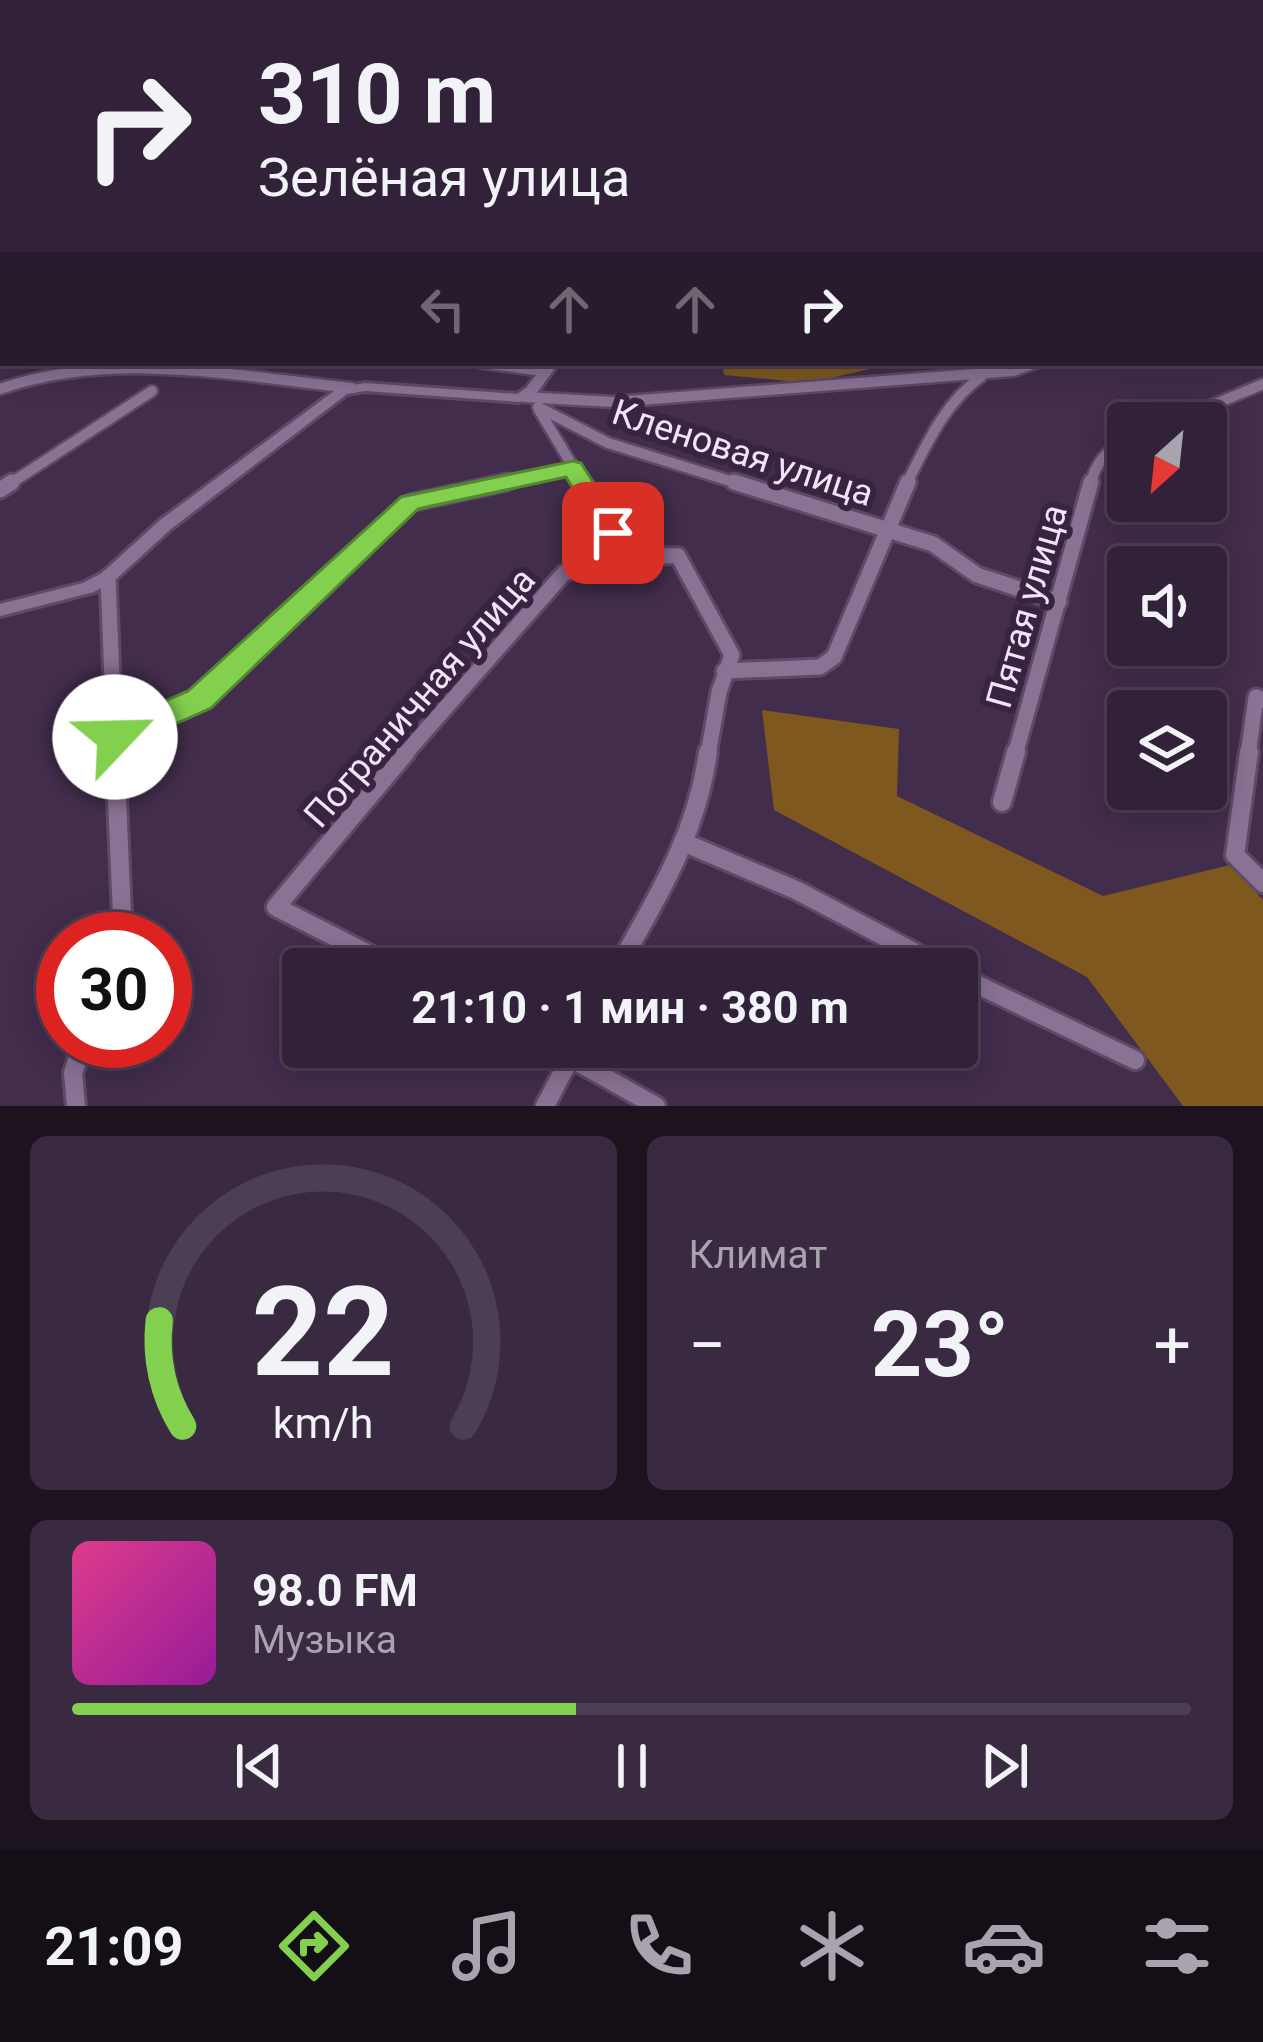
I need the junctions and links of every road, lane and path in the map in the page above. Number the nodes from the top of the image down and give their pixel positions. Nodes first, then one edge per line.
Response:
1 (1024, 366) edge
2 (548, 367) edge
3 (992, 374) junction
4 (1263, 384) edge
5 (352, 388) junction
6 (0, 389) edge
7 (152, 391) dead end
8 (524, 397) junction
9 (1220, 402) edge
10 (538, 407) junction
11 (1107, 453) edge
12 (573, 468) junction
13 (0, 490) edge
14 (884, 529) junction
15 (626, 555) junction
16 (108, 577) junction
17 (1059, 602) junction
18 (0, 610) edge
19 (724, 670) junction
20 (1259, 698) edge
21 (115, 737) junction
22 (1002, 802) dead end
23 (685, 843) junction
24 (1263, 883) edge
25 (122, 912) edge
26 (357, 948) edge
27 (628, 948) edge
28 (906, 948) edge
29 (978, 985) edge
30 (1135, 1060) dead end
31 (76, 1068) edge
32 (559, 1068) edge
33 (594, 1068) edge
34 (76, 1106) edge
35 (545, 1106) edge
36 (656, 1106) edge

1 - 3 street
2 - 8 street
3 - 8 street
3 - 14 street, Кленовая улица
4 - 9 street
5 - 6 street
5 - 8 street
5 - 16 street
7 - 13 street
8 - 10 street, Кленовая улица
10 - 12 street
10 - 14 street, Кленовая улица
11 - 17 street, Пятая улица
12 - 15 street
12 - 21 street
14 - 17 street
14 - 19 street
15 - 19 street
15 - 26 street, Пограничная улица
16 - 18 street
16 - 21 street
17 - 22 street, Пятая улица
19 - 23 street
20 - 24 street
21 - 25 street
23 - 27 street
23 - 28 street
29 - 30 street
31 - 34 street
32 - 35 street
33 - 36 street

